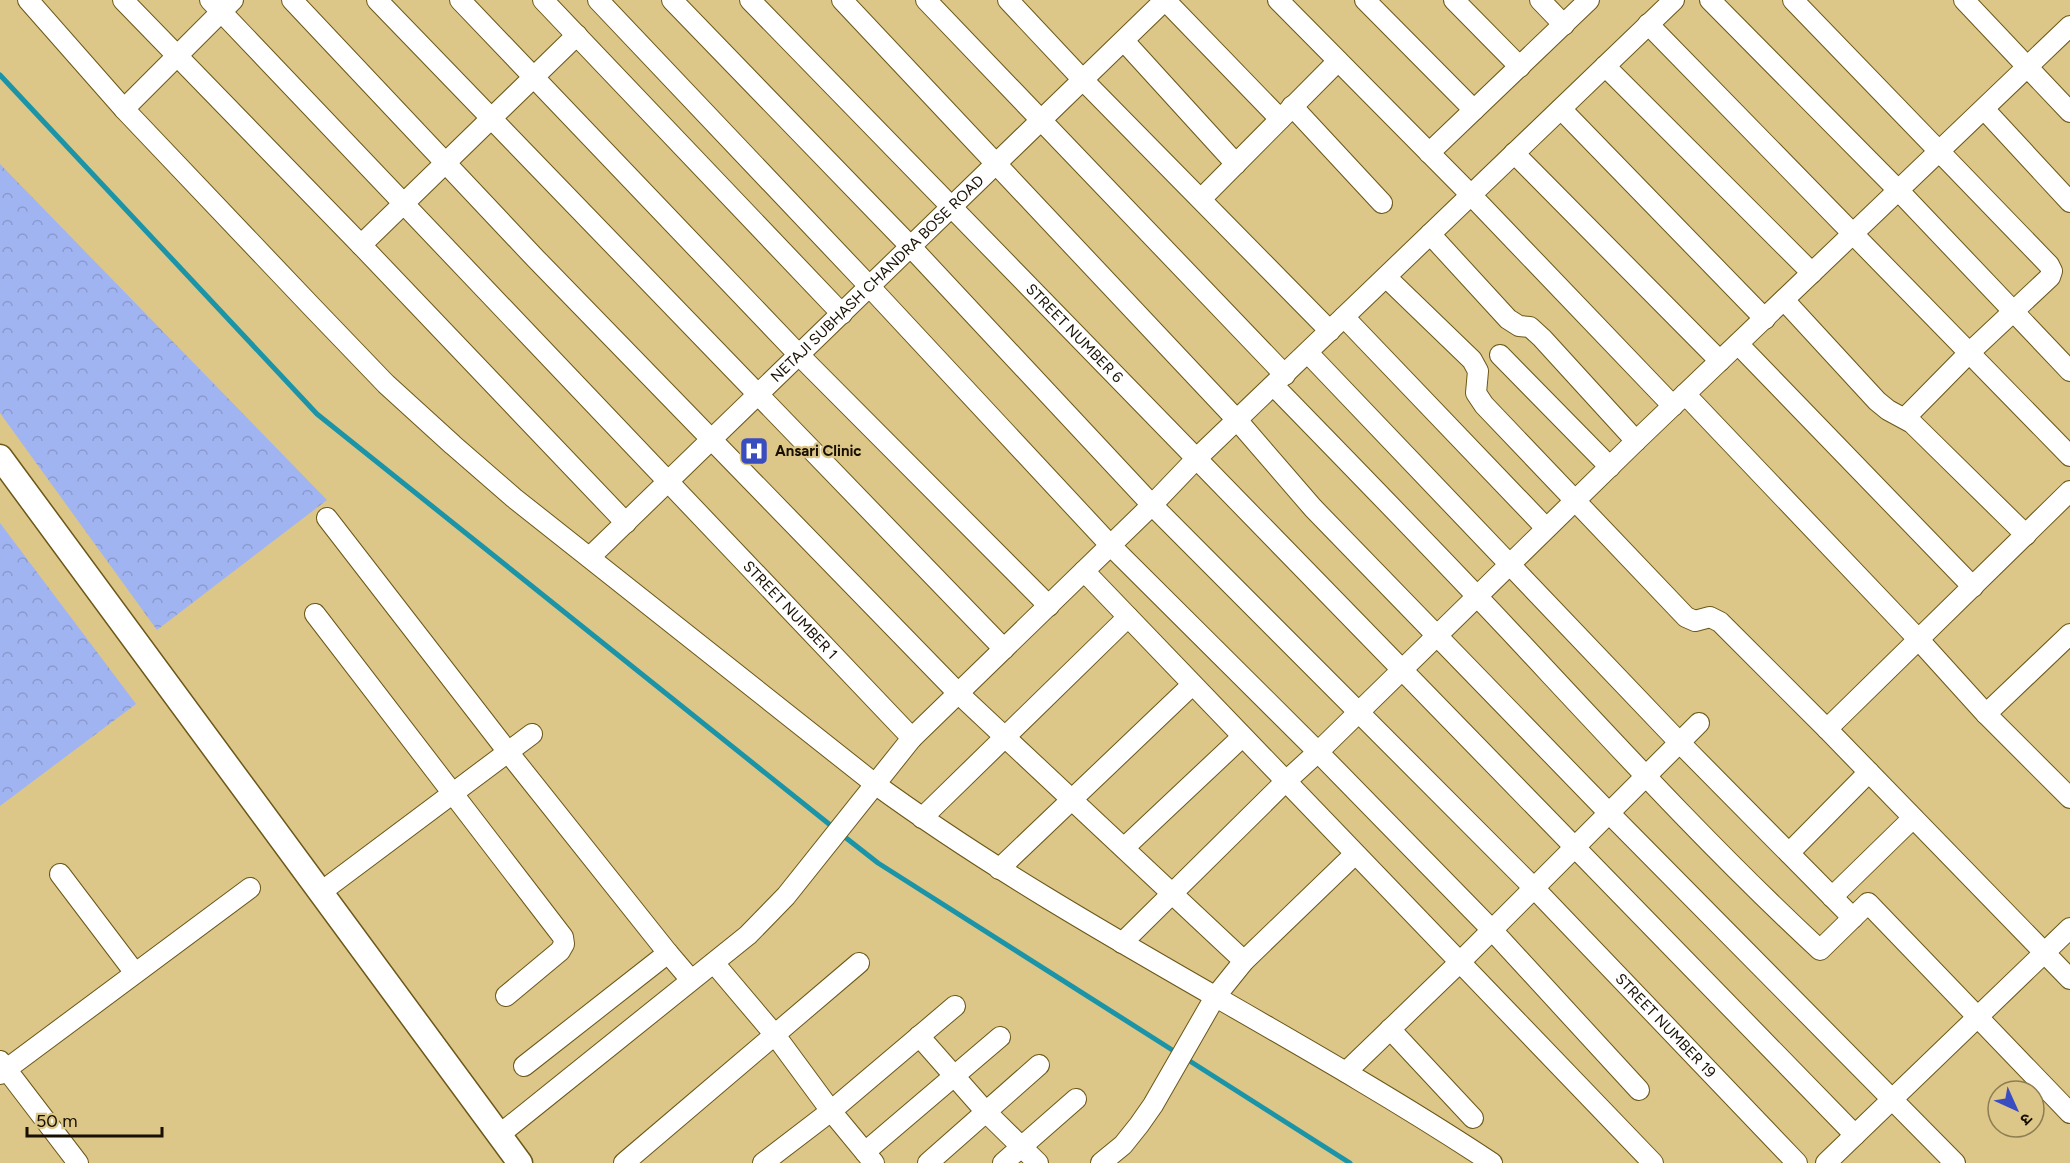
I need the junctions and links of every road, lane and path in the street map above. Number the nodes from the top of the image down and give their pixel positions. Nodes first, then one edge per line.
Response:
1 (28, 0) edge
2 (123, 0) edge
3 (292, 0) edge
4 (377, 0) edge
5 (460, 0) edge
6 (543, 0) edge
7 (598, 0) edge
8 (672, 0) edge
9 (750, 0) edge
10 (842, 0) edge
11 (926, 0) edge
12 (1008, 0) edge
13 (1165, 0) edge
14 (1278, 0) edge
15 (1365, 0) edge
16 (1454, 0) edge
17 (1540, 0) edge
18 (1589, 0) edge
19 (1674, 0) edge
20 (1710, 0) edge
21 (1793, 0) edge
22 (1964, 0) edge
23 (222, 4) edge
24 (1648, 24) junction
25 (1564, 25) junction
26 (2070, 27) edge
27 (577, 35) junction
28 (1124, 41) junction
29 (176, 55) junction
30 (1338, 61) junction
31 (1605, 66) junction
32 (1520, 67) junction
33 (2028, 67) junction
34 (534, 77) junction
35 (1083, 80) junction
36 (124, 109) junction
37 (1560, 109) junction
38 (1984, 109) junction
39 (1474, 110) junction
40 (1286, 112) junction
41 (2070, 112) edge
42 (490, 118) junction
43 (1042, 121) junction
44 (1940, 151) junction
45 (1429, 153) junction
46 (1514, 153) junction
47 (445, 162) junction
48 (997, 164) junction
49 (1236, 164) junction
50 (1899, 191) junction
51 (1471, 195) junction
52 (1201, 199) junction
53 (404, 202) junction
54 (2070, 202) edge
55 (1382, 203) dead end
56 (953, 206) junction
57 (1430, 234) junction
58 (1853, 234) junction
59 (361, 245) junction
60 (911, 247) junction
61 (1812, 273) junction
62 (1386, 277) junction
63 (870, 287) junction
64 (1784, 300) junction
65 (2014, 311) junction
66 (842, 314) junction
67 (1765, 319) junction
68 (1337, 324) junction
69 (1738, 344) junction
70 (1308, 353) junction
71 (1969, 353) junction
72 (800, 355) junction
73 (1500, 355) dead end
74 (1720, 362) junction
75 (2070, 371) edge
76 (1280, 380) junction
77 (758, 395) junction
78 (1679, 400) junction
79 (1905, 418) junction
80 (1237, 420) junction
81 (712, 439) junction
82 (1636, 441) junction
83 (2070, 456) edge
84 (0, 457) edge
85 (1196, 459) junction
86 (1610, 466) junction
87 (669, 482) junction
88 (2070, 492) edge
89 (1574, 501) junction
90 (1152, 505) junction
91 (327, 518) dead end
92 (626, 523) junction
93 (1546, 528) junction
94 (2026, 535) junction
95 (1111, 546) junction
96 (590, 557) junction
97 (1509, 565) junction
98 (1084, 571) junction
99 (1973, 586) junction
100 (1477, 596) junction
101 (1049, 606) junction
102 (315, 614) dead end
103 (1128, 617) junction
104 (2070, 634) edge
105 (1438, 635) junction
106 (1919, 640) junction
107 (1004, 650) junction
108 (1402, 669) junction
109 (1192, 685) junction
110 (958, 693) junction
111 (1358, 712) junction
112 (1986, 714) junction
113 (1699, 723) dead end
114 (1827, 729) junction
115 (532, 734) dead end
116 (1005, 736) junction
117 (1242, 737) junction
118 (912, 738) junction
119 (1679, 742) junction
120 (508, 752) junction
121 (1318, 752) junction
122 (1869, 772) junction
123 (1646, 776) junction
124 (1285, 782) junction
125 (875, 784) junction
126 (2066, 785) edge
127 (452, 794) junction
128 (1072, 798) junction
129 (1609, 813) junction
130 (922, 818) junction
131 (1913, 818) junction
132 (1575, 847) junction
133 (1124, 848) junction
134 (1789, 853) junction
135 (1355, 854) junction
136 (999, 870) junction
137 (60, 874) dead end
138 (250, 888) dead end
139 (1534, 888) junction
140 (321, 892) junction
141 (1171, 893) junction
142 (1832, 897) junction
143 (1853, 918) junction
144 (2070, 928) edge
145 (1492, 930) junction
146 (1122, 943) junction
147 (2045, 952) junction
148 (668, 953) junction
149 (1244, 961) junction
150 (1460, 962) junction
151 (714, 963) junction
152 (859, 963) dead end
153 (135, 973) junction
154 (2070, 979) edge
155 (691, 980) junction
156 (506, 996) dead end
157 (1211, 1003) junction
158 (955, 1006) dead end
159 (1978, 1017) junction
160 (1390, 1029) junction
161 (775, 1035) junction
162 (919, 1036) junction
163 (1000, 1037) dead end
164 (1040, 1065) dead end
165 (524, 1066) dead end
166 (2, 1068) edge
167 (1346, 1072) junction
168 (952, 1076) junction
169 (1639, 1090) dead end
170 (1076, 1099) dead end
171 (1893, 1100) junction
172 (831, 1111) junction
173 (986, 1112) junction
174 (2070, 1113) edge
175 (1473, 1118) dead end
176 (499, 1135) junction
177 (1855, 1135) junction
178 (1021, 1147) junction
179 (870, 1157) edge
180 (517, 1162) edge
181 (78, 1163) edge
182 (624, 1163) edge
183 (763, 1163) edge
184 (928, 1163) edge
185 (1003, 1163) edge
186 (1038, 1163) edge
187 (1101, 1163) edge
188 (1492, 1163) edge
189 (1653, 1163) edge
190 (1797, 1163) edge
191 (1826, 1163) edge
192 (1955, 1163) edge

1 - 36 street
2 - 29 street
3 - 47 street
4 - 42 street
5 - 34 street
6 - 27 street
7 - 63 street
8 - 60 street, STREET NUMBER 19
9 - 56 street, STREET NUMBER 6
10 - 48 street
11 - 43 street
12 - 35 street
13 - 28 street, NETAJI SUBHASH CHANDRA BOSE ROAD
13 - 40 street
14 - 30 street
15 - 39 street
16 - 32 street
17 - 25 street
18 - 25 street
19 - 24 street
20 - 50 street
21 - 44 street
22 - 33 street
23 - 29 street
23 - 53 street, STREET NUMBER 1
24 - 31 street
24 - 58 street
25 - 32 street
26 - 33 street
27 - 34 street
27 - 66 street
28 - 35 street, NETAJI SUBHASH CHANDRA BOSE ROAD
28 - 49 street
29 - 36 street
29 - 59 street
30 - 40 street
30 - 45 street
31 - 37 street
31 - 61 street
32 - 39 street
33 - 38 street
33 - 41 street
34 - 42 street
34 - 72 street
35 - 43 street, NETAJI SUBHASH CHANDRA BOSE ROAD
35 - 52 street
36 - 96 street
37 - 46 street
37 - 67 street
38 - 44 street
38 - 54 street
39 - 45 street
40 - 49 street
40 - 55 street
42 - 47 street
42 - 77 street
43 - 48 street, NETAJI SUBHASH CHANDRA BOSE ROAD
43 - 76 street
44 - 50 street
44 - 65 street
45 - 51 street
46 - 51 street
46 - 74 street
47 - 53 street
47 - 81 street
48 - 56 street, NETAJI SUBHASH CHANDRA BOSE ROAD
48 - 80 street
49 - 52 street
50 - 58 street
50 - 65 street
51 - 57 street
51 - 78 street
52 - 68 street
53 - 59 street
53 - 87 street, STREET NUMBER 1
56 - 60 street, NETAJI SUBHASH CHANDRA BOSE ROAD
56 - 85 street, STREET NUMBER 6
57 - 62 street
57 - 82 street
58 - 61 street
58 - 71 street
59 - 92 street
60 - 63 street, NETAJI SUBHASH CHANDRA BOSE ROAD
60 - 90 street, STREET NUMBER 19
61 - 64 street
62 - 68 street
62 - 89 street
63 - 66 street, NETAJI SUBHASH CHANDRA BOSE ROAD
63 - 95 street
64 - 67 street
64 - 79 street
65 - 71 street
65 - 75 street
66 - 72 street, NETAJI SUBHASH CHANDRA BOSE ROAD
67 - 69 street
68 - 70 street
68 - 93 street
69 - 74 street
69 - 99 street
70 - 76 street
70 - 97 street
71 - 79 street
71 - 83 street
72 - 77 street, NETAJI SUBHASH CHANDRA BOSE ROAD
72 - 101 street
73 - 86 street
74 - 78 street
76 - 80 street
76 - 100 street
77 - 81 street, NETAJI SUBHASH CHANDRA BOSE ROAD
77 - 107 street
78 - 82 street
78 - 106 street
79 - 94 street
80 - 85 street
80 - 105 street
81 - 87 street, NETAJI SUBHASH CHANDRA BOSE ROAD
81 - 110 street
82 - 86 street
84 - 140 street
85 - 90 street
85 - 108 street, STREET NUMBER 6
86 - 89 street
87 - 92 street, NETAJI SUBHASH CHANDRA BOSE ROAD
87 - 118 street, STREET NUMBER 1
88 - 94 street
89 - 93 street
89 - 114 street
90 - 95 street
90 - 111 street, STREET NUMBER 19
91 - 120 street
92 - 96 street, NETAJI SUBHASH CHANDRA BOSE ROAD
93 - 97 street
94 - 99 street
95 - 98 street
95 - 121 street
96 - 125 street
97 - 100 street
97 - 119 street
98 - 101 street
98 - 103 street
99 - 106 street
100 - 105 street
100 - 123 street
101 - 107 street
102 - 127 street
103 - 109 street
103 - 116 street
104 - 112 street
105 - 108 street
105 - 129 street
106 - 112 street
106 - 114 street
107 - 110 street
108 - 111 street
108 - 132 street, STREET NUMBER 6
109 - 117 street
109 - 128 street
110 - 116 street
110 - 118 street
111 - 121 street
111 - 139 street, STREET NUMBER 19
112 - 126 street
113 - 119 street
114 - 122 street
115 - 120 street
116 - 128 street
116 - 130 street
117 - 124 street
117 - 133 street
118 - 125 street
119 - 123 street
119 - 134 street
120 - 127 street
120 - 148 street
121 - 124 street
121 - 145 street
122 - 131 street
122 - 134 street
123 - 129 street
123 - 143 street
124 - 135 street
124 - 141 street
125 - 130 street
125 - 151 street
127 - 140 street
127 - 156 street
128 - 133 street
128 - 136 street
129 - 132 street
129 - 171 street
130 - 136 street
131 - 142 street
131 - 147 street
132 - 139 street
132 - 177 street, STREET NUMBER 6
133 - 141 street
134 - 142 street
135 - 149 street
135 - 150 street
136 - 146 street
137 - 153 street
138 - 153 street
139 - 145 street
139 - 190 street, STREET NUMBER 19
140 - 176 street
141 - 146 street
141 - 149 street
142 - 143 street
143 - 159 street
144 - 147 street
145 - 150 street
145 - 169 street
146 - 157 street
147 - 154 street
147 - 159 street
148 - 155 street
148 - 165 street
149 - 157 street
150 - 160 street
150 - 189 street
151 - 155 street
151 - 161 street
152 - 161 street
153 - 166 street
155 - 176 street
157 - 167 street
157 - 187 street
158 - 162 street
159 - 171 street
159 - 174 street
160 - 167 street
160 - 175 street
161 - 172 street
161 - 182 street
162 - 168 street
162 - 172 street
163 - 168 street
164 - 173 street
166 - 181 street
167 - 188 street
168 - 173 street
168 - 179 street
170 - 178 street
171 - 177 street
171 - 192 street
172 - 179 street
172 - 183 street
173 - 178 street
173 - 184 street
176 - 180 street
177 - 191 street
178 - 185 street
178 - 186 street

